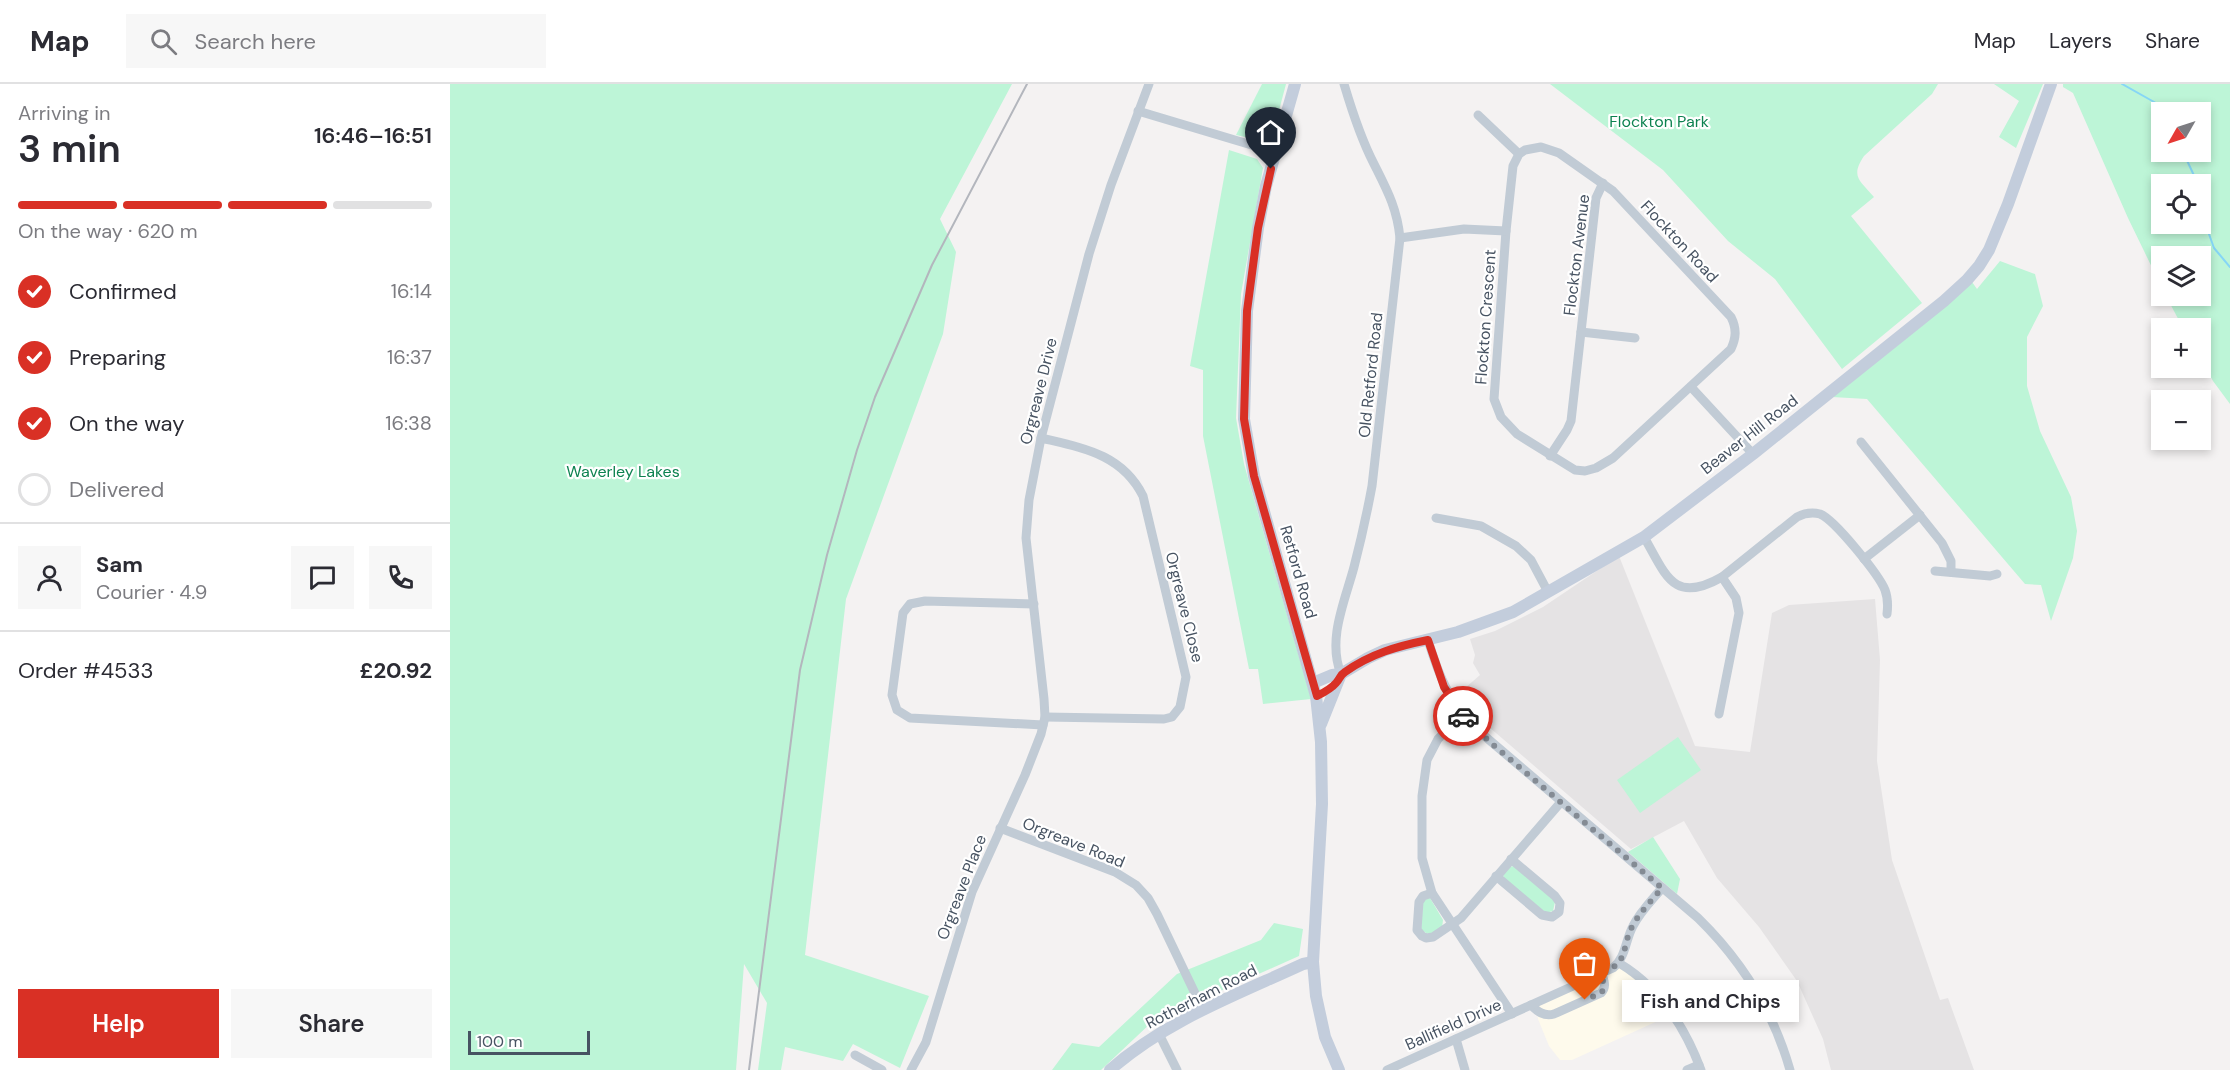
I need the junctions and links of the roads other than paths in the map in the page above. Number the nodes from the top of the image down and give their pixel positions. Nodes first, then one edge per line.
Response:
1 (1149, 84) edge
2 (1295, 84) edge
3 (1344, 84) edge
4 (2051, 84) edge
5 (1138, 111) junction
6 (1478, 115) dead end
7 (1275, 152) junction
8 (1519, 154) junction
9 (1603, 183) junction
10 (1506, 231) junction
11 (1400, 238) junction
12 (1581, 332) junction
13 (1635, 338) dead end
14 (1691, 387) junction
15 (1041, 438) junction
16 (1860, 442) dead end
17 (1754, 454) junction
18 (1550, 456) junction
19 (1920, 515) junction
20 (1436, 518) dead end
21 (1644, 537) junction
22 (1864, 559) junction
23 (1935, 571) dead end
24 (1951, 572) junction
25 (1997, 574) dead end
26 (1722, 577) junction
27 (1548, 592) junction
28 (1034, 604) junction
29 (1887, 614) dead end
30 (1428, 640) junction
31 (1340, 678) junction
32 (1313, 683) junction
33 (1317, 696) junction
34 (1719, 714) dead end
35 (1462, 716) junction
36 (1044, 721) junction
37 (1320, 726) junction
38 (1561, 802) junction
39 (1000, 828) junction
40 (1511, 859) junction
41 (1496, 876) junction
42 (1662, 888) junction
43 (1432, 893) junction
44 (1452, 924) junction
45 (1313, 962) junction
46 (1619, 963) junction
47 (1602, 974) junction
48 (1531, 1005) junction
49 (1203, 1010) junction
50 (1512, 1014) junction
51 (1159, 1034) junction
52 (1456, 1039) junction
53 (855, 1055) dead end
54 (1700, 1067) edge
55 (882, 1070) edge
56 (911, 1070) edge
57 (1110, 1070) edge
58 (1177, 1070) edge
59 (1339, 1070) edge
60 (1388, 1070) edge
61 (1465, 1070) edge
62 (1687, 1070) edge
63 (1790, 1070) edge

1 - 5 street, Orgreave Drive
2 - 7 main road, Retford Road
3 - 11 street, Old Retford Road
4 - 17 main road, Beaver Hill Road
5 - 7 street
5 - 15 street, Orgreave Drive
6 - 8 street
7 - 32 main road, Retford Road
8 - 9 street, Flockton Road
8 - 10 street
9 - 12 street, Flockton Avenue
9 - 14 street, Flockton Road
10 - 11 street
10 - 18 street, Flockton Crescent
11 - 31 street, Old Retford Road
12 - 13 street, Flockton Avenue
12 - 18 street, Flockton Avenue
14 - 17 street
14 - 18 street, Flockton Crescent
15 - 28 street, Orgreave Drive
15 - 36 street, Orgreave Close
16 - 19 street
17 - 21 main road, Beaver Hill Road
19 - 22 street
19 - 24 street
20 - 27 street
21 - 26 street
21 - 27 main road, Beaver Hill Road
22 - 26 street
22 - 29 street
23 - 24 street
24 - 25 street
26 - 34 street
27 - 30 main road, Beaver Hill Road
28 - 36 street, Orgreave Drive
28 - 36 street
30 - 31 main road, Beaver Hill Road
30 - 35 street
31 - 32 main road, Beaver Hill Road
31 - 33 main road, Beaver Hill Road
31 - 37 main road
32 - 33 main road, Retford Road
33 - 37 main road, Retford Road
35 - 38 street
35 - 43 street
36 - 39 street, Orgreave Place
37 - 45 main road, Retford Road
38 - 40 street
38 - 42 street
39 - 49 street, Orgreave Road
39 - 56 street, Orgreave Place
40 - 41 street
40 - 41 street
41 - 44 street
42 - 46 street
42 - 63 street
43 - 44 street
43 - 44 street
44 - 50 street
45 - 49 main road, Rotherham Road
45 - 59 main road, Retford Road
46 - 47 street, Ballifield Drive
46 - 54 street
47 - 48 street, Ballifield Drive
47 - 48 street
48 - 50 street, Ballifield Drive
49 - 51 main road, Rotherham Road
50 - 52 street, Ballifield Drive
51 - 57 main road, Rotherham Road
51 - 58 street
52 - 60 street, Ballifield Drive
52 - 61 street
53 - 55 street
54 - 62 street

